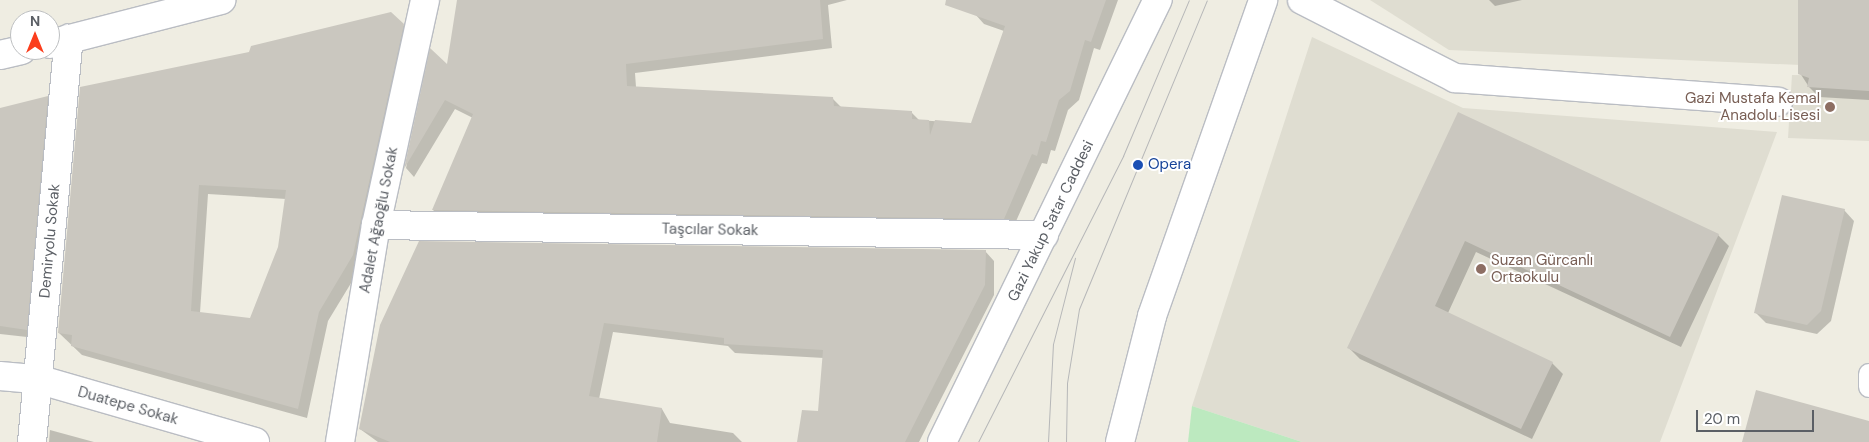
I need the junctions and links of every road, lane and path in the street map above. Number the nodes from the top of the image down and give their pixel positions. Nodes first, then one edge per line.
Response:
1 (221, 0) edge
2 (424, 0) edge
3 (1263, 0) edge
4 (1302, 0) edge
5 (1156, 3) edge
6 (60, 41) edge
7 (58, 60) edge
8 (1778, 102) dead end
9 (376, 225) junction
10 (1044, 235) junction
11 (1869, 374) edge
12 (0, 376) edge
13 (37, 379) junction
14 (1869, 387) edge
15 (32, 442) edge
16 (255, 442) edge
17 (340, 442) edge
18 (942, 442) edge
19 (1120, 442) edge

1 - 6 street
2 - 9 street, Adalet Ağaoğlu Sokak
3 - 19 street
4 - 8 street
5 - 10 street, Gazi Yakup Satar Caddesi
7 - 13 street, Demiryolu Sokak
9 - 10 street, Taşcılar Sokak
9 - 17 street, Adalet Ağaoğlu Sokak
10 - 18 street, Gazi Yakup Satar Caddesi
11 - 14 lane
12 - 13 street, Duatepe Sokak
13 - 15 street, Demiryolu Sokak
13 - 16 street, Duatepe Sokak

